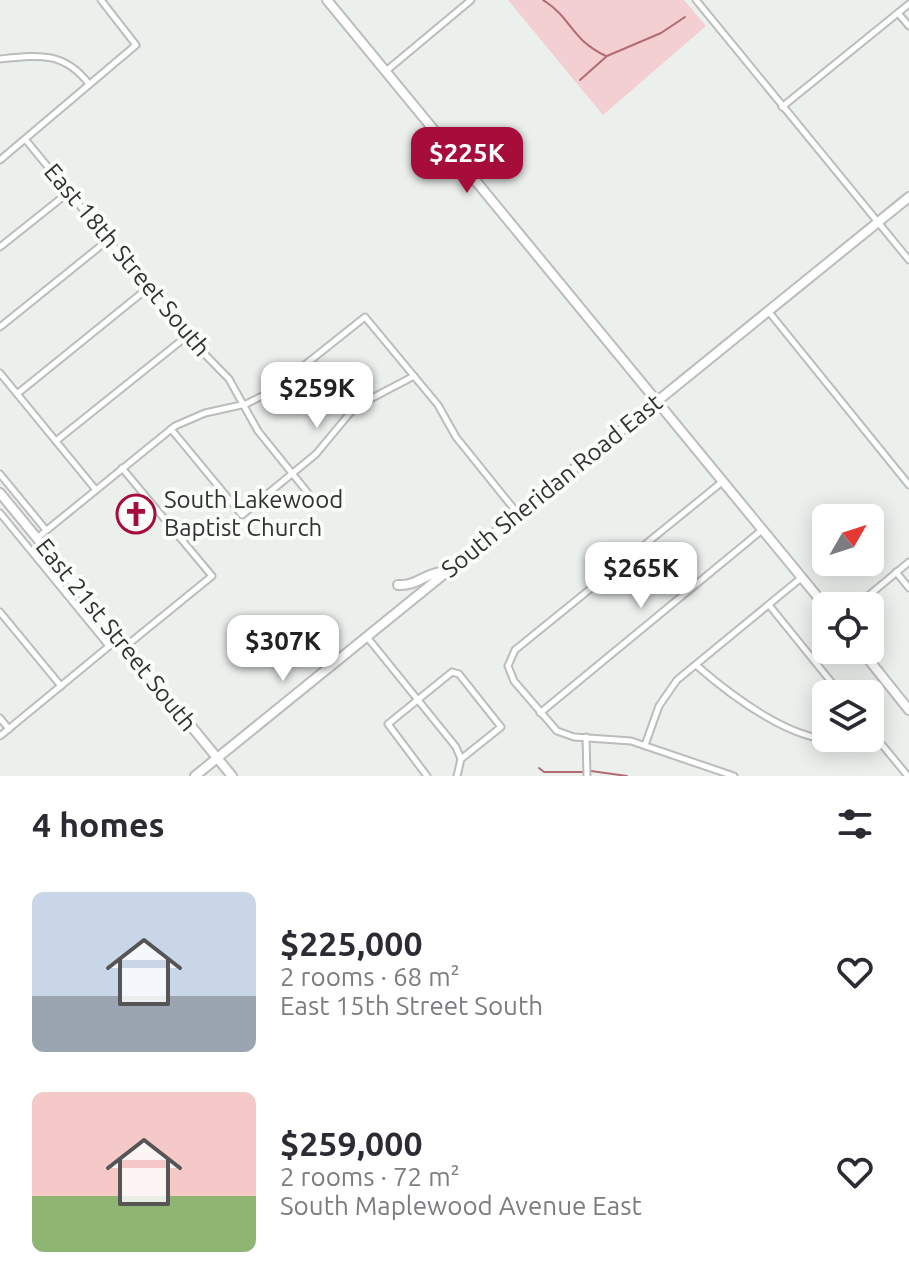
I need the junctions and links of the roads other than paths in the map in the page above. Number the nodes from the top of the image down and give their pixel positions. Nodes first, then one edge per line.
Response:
1 (101, 0) edge
2 (327, 0) edge
3 (471, 0) edge
4 (696, 0) edge
5 (909, 4) edge
6 (898, 13) junction
7 (909, 26) edge
8 (0, 59) edge
9 (386, 71) junction
10 (89, 84) junction
11 (782, 107) junction
12 (25, 139) junction
13 (1, 157) edge
14 (69, 192) junction
15 (909, 197) edge
16 (878, 222) junction
17 (108, 240) junction
18 (0, 247) edge
19 (909, 260) edge
20 (148, 288) junction
21 (768, 311) junction
22 (0, 327) edge
23 (187, 336) junction
24 (0, 373) edge
25 (414, 376) junction
26 (17, 394) junction
27 (657, 401) junction
28 (246, 404) junction
29 (171, 429) junction
30 (56, 441) junction
31 (122, 468) junction
32 (0, 474) edge
33 (292, 474) junction
34 (724, 481) junction
35 (909, 485) edge
36 (96, 490) junction
37 (0, 493) edge
38 (312, 498) dead end
39 (0, 513) edge
40 (518, 514) junction
41 (763, 529) junction
42 (46, 530) junction
43 (37, 538) junction
44 (909, 562) edge
45 (447, 571) junction
46 (896, 572) junction
47 (802, 578) junction
48 (398, 585) dead end
49 (909, 588) edge
50 (814, 592) edge
51 (872, 592) edge
52 (769, 605) junction
53 (0, 612) edge
54 (366, 637) junction
55 (122, 642) junction
56 (109, 646) junction
57 (872, 664) edge
58 (696, 665) junction
59 (830, 680) edge
60 (61, 686) junction
61 (417, 700) junction
62 (909, 710) edge
63 (540, 713) junction
64 (0, 718) edge
65 (9, 729) junction
66 (812, 735) edge
67 (0, 736) edge
68 (586, 737) junction
69 (645, 746) junction
70 (884, 747) edge
71 (217, 757) junction
72 (461, 759) junction
73 (908, 775) edge
74 (195, 776) edge
75 (232, 776) edge
76 (427, 776) edge
77 (457, 776) edge
78 (587, 776) edge
79 (734, 776) edge

1 - 10 street
2 - 9 main road
3 - 9 street
4 - 11 street
5 - 6 street
6 - 7 street
6 - 11 street
8 - 10 street
9 - 27 main road
10 - 12 street
11 - 16 street
12 - 13 street
12 - 14 street, East 18th Street South
14 - 17 street, East 18th Street South
14 - 18 street
15 - 16 main road, South Sheridan Road East
16 - 19 street
16 - 21 main road, South Sheridan Road East
17 - 20 street, East 18th Street South
17 - 22 street
20 - 23 street, East 18th Street South
20 - 26 street
21 - 27 main road, South Sheridan Road East
21 - 35 street
23 - 28 street, East 18th Street South
23 - 30 street
24 - 26 street
25 - 28 street
25 - 33 street
25 - 40 street
26 - 30 street
27 - 34 main road
27 - 40 main road, South Sheridan Road East
28 - 29 street
28 - 33 street, East 18th Street South
29 - 31 street
29 - 33 street
30 - 36 street
31 - 36 street
31 - 55 street
32 - 42 street, East 21st Street South
33 - 38 street, East 18th Street South
34 - 41 main road
34 - 63 street
36 - 42 street
37 - 43 main road, East 21st Street South
39 - 56 street, East 21st Street South
40 - 45 main road, South Sheridan Road East
41 - 47 main road
41 - 63 street
42 - 43 street
43 - 55 main road, East 21st Street South
44 - 46 street
45 - 48 main road
45 - 54 main road, South Sheridan Road East
46 - 49 street
46 - 51 street
47 - 50 main road
47 - 52 street
52 - 58 street
52 - 59 street
53 - 60 street
54 - 61 street
54 - 71 main road, South Sheridan Road East
55 - 56 street
55 - 71 main road, East 21st Street South
56 - 60 street
57 - 62 main road
58 - 66 street
58 - 69 street
60 - 65 street
61 - 72 street
61 - 72 street
61 - 76 street
63 - 68 street
64 - 65 street
65 - 67 street
68 - 69 street
68 - 78 street
69 - 79 street
70 - 73 street
71 - 74 main road, South Sheridan Road East
71 - 75 main road, East 21st Street South
72 - 77 street

